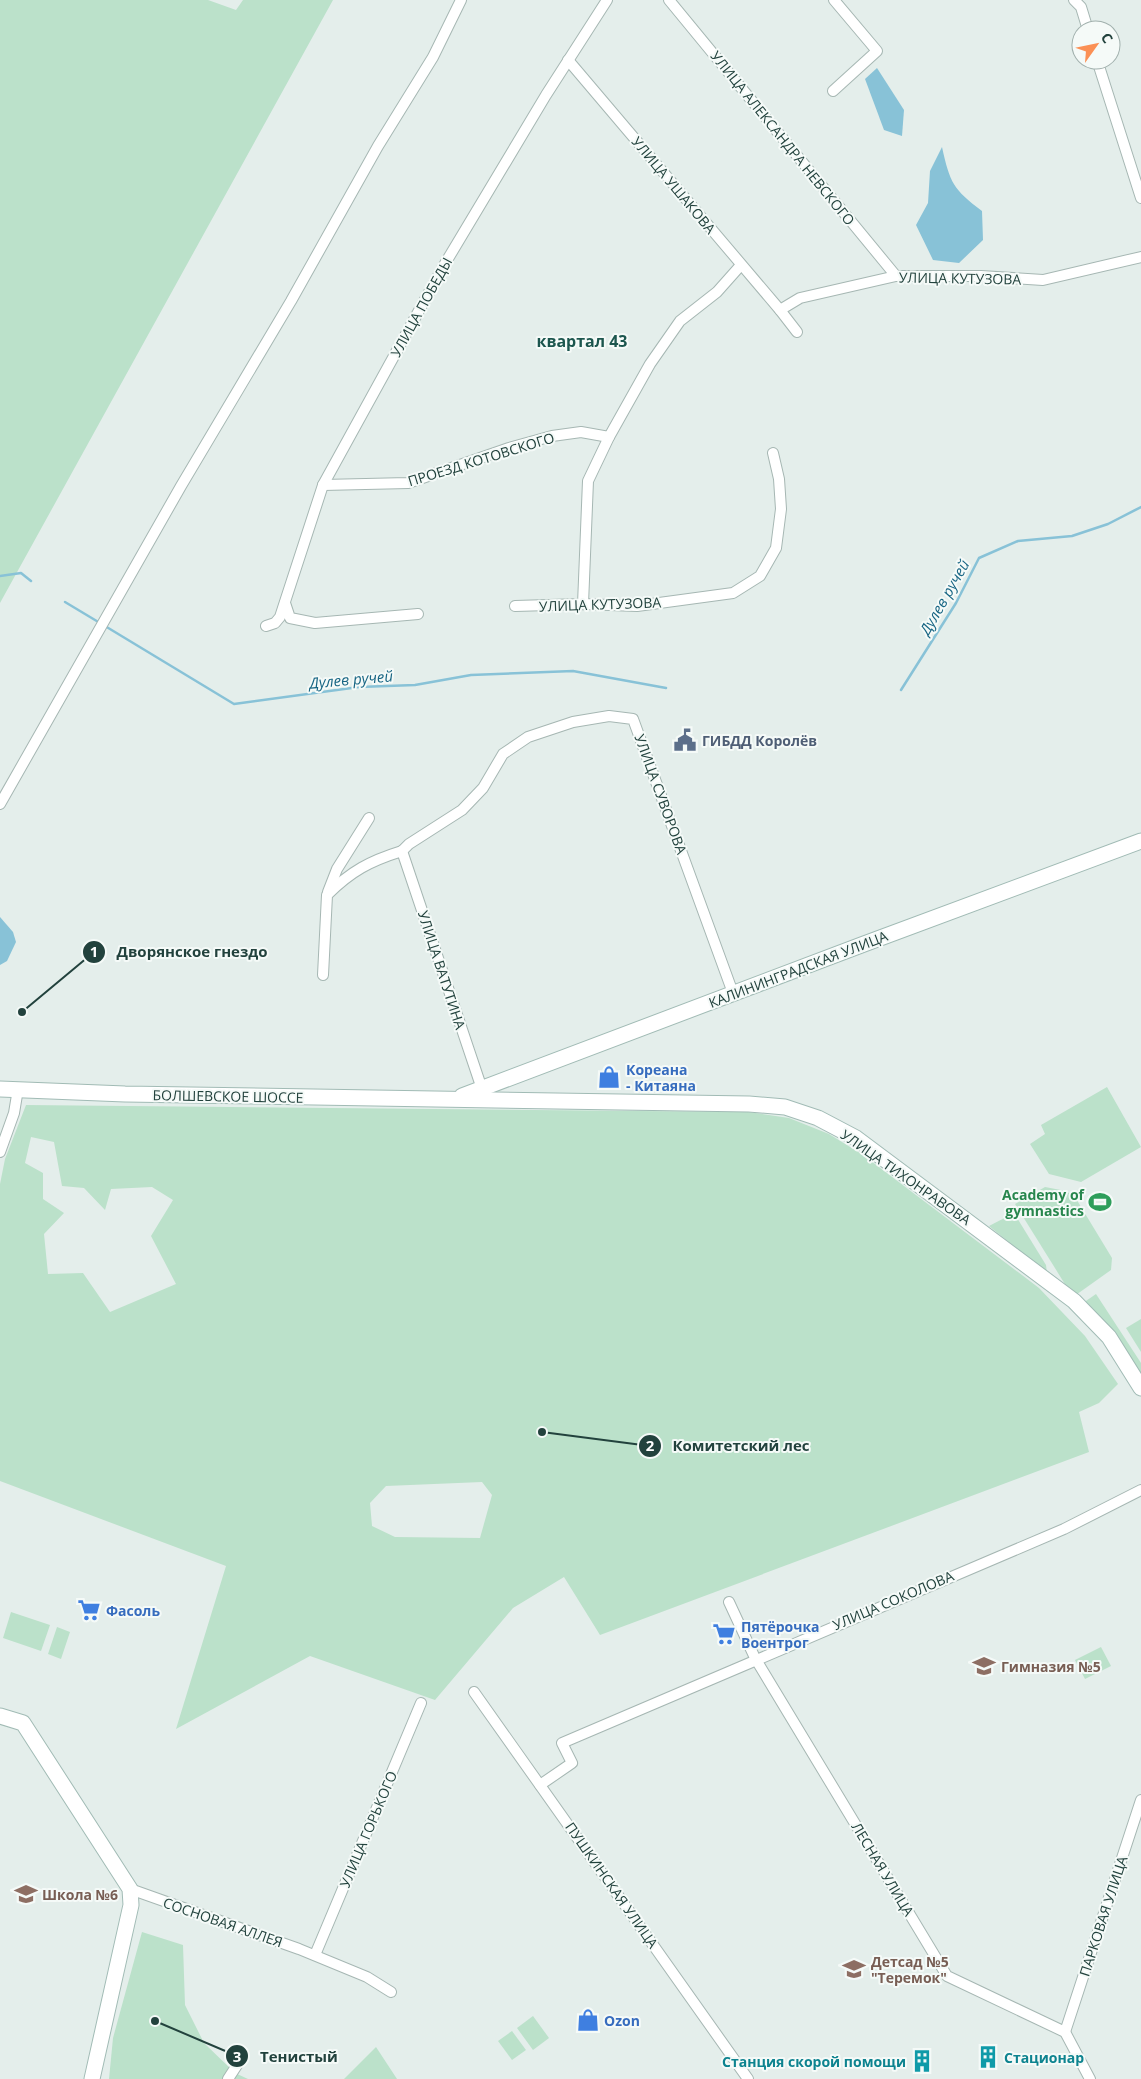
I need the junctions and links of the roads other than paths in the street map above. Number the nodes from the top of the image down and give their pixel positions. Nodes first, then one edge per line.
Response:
1 (461, 0) edge
2 (607, 0) edge
3 (669, 0) edge
4 (834, 0) edge
5 (1074, 0) edge
6 (1085, 20) edge
7 (568, 60) junction
8 (1100, 70) edge
9 (833, 91) dead end
10 (1141, 198) edge
11 (1141, 257) edge
12 (742, 265) junction
13 (896, 276) junction
14 (780, 310) junction
15 (797, 332) dead end
16 (609, 437) junction
17 (773, 453) dead end
18 (323, 485) junction
19 (285, 603) junction
20 (583, 604) junction
21 (515, 606) dead end
22 (418, 614) dead end
23 (266, 626) dead end
24 (0, 804) edge
25 (369, 818) dead end
26 (1141, 842) edge
27 (402, 851) junction
28 (327, 895) junction
29 (322, 975) dead end
30 (733, 993) junction
31 (516, 1075) junction
32 (0, 1089) edge
33 (18, 1089) junction
34 (482, 1089) junction
35 (456, 1099) junction
36 (526, 1101) junction
37 (0, 1152) edge
38 (1141, 1388) edge
39 (1141, 1490) edge
40 (729, 1602) dead end
41 (755, 1658) junction
42 (474, 1692) dead end
43 (421, 1703) dead end
44 (0, 1716) edge
45 (540, 1785) junction
46 (1141, 1800) edge
47 (130, 1889) junction
48 (315, 1955) junction
49 (391, 1992) dead end
50 (1065, 2032) junction
51 (239, 2062) dead end
52 (92, 2079) edge
53 (228, 2079) edge
54 (748, 2079) edge
55 (1090, 2079) edge

1 - 24 street
2 - 7 street, УЛИЦА ПОБЕДЫ
3 - 13 street, УЛИЦА АЛЕКСАНДРА НЕВСКОГО
4 - 9 street
5 - 6 street
7 - 12 street, УЛИЦА УШАКОВА
7 - 18 street, УЛИЦА ПОБЕДЫ
8 - 10 street
11 - 13 street, УЛИЦА КУТУЗОВА
12 - 14 street, УЛИЦА УШАКОВА
12 - 16 street
13 - 14 street, УЛИЦА КУТУЗОВА
14 - 15 street
16 - 18 street, ПРОЕЗД КОТОВСКОГО
16 - 20 street
17 - 20 street, УЛИЦА КУТУЗОВА
18 - 19 street, УЛИЦА ПОБЕДЫ
19 - 22 street
19 - 23 street, УЛИЦА ПОБЕДЫ
20 - 21 street, УЛИЦА КУТУЗОВА
25 - 28 street
26 - 30 main road, КАЛИНИНГРАДСКАЯ УЛИЦА
27 - 28 street
27 - 30 street, УЛИЦА СУВОРОВА
27 - 34 street, УЛИЦА ВАТУТИНА
28 - 29 street
30 - 31 main road, КАЛИНИНГРАДСКАЯ УЛИЦА
31 - 34 main road, КАЛИНИНГРАДСКАЯ УЛИЦА
31 - 36 main road
32 - 33 main road, БОЛШЕВСКОЕ ШОССЕ
33 - 35 main road, БОЛШЕВСКОЕ ШОССЕ
33 - 37 street
34 - 35 main road, КАЛИНИНГРАДСКАЯ УЛИЦА
35 - 36 main road, УЛИЦА ТИХОНРАВОВА
36 - 38 main road, УЛИЦА ТИХОНРАВОВА
39 - 41 street, УЛИЦА СОКОЛОВА
40 - 41 street, ЛЕСНАЯ УЛИЦА
41 - 45 street, УЛИЦА СОКОЛОВА
41 - 50 street, ЛЕСНАЯ УЛИЦА
42 - 45 street, ПУШКИНСКАЯ УЛИЦА
43 - 48 street, УЛИЦА ГОРЬКОГО
44 - 47 main road
45 - 54 street, ПУШКИНСКАЯ УЛИЦА
46 - 50 street, ПАРКОВАЯ УЛИЦА
47 - 48 street, СОСНОВАЯ АЛЛЕЯ
47 - 52 main road
48 - 49 street, СОСНОВАЯ АЛЛЕЯ
50 - 55 street
51 - 53 street

